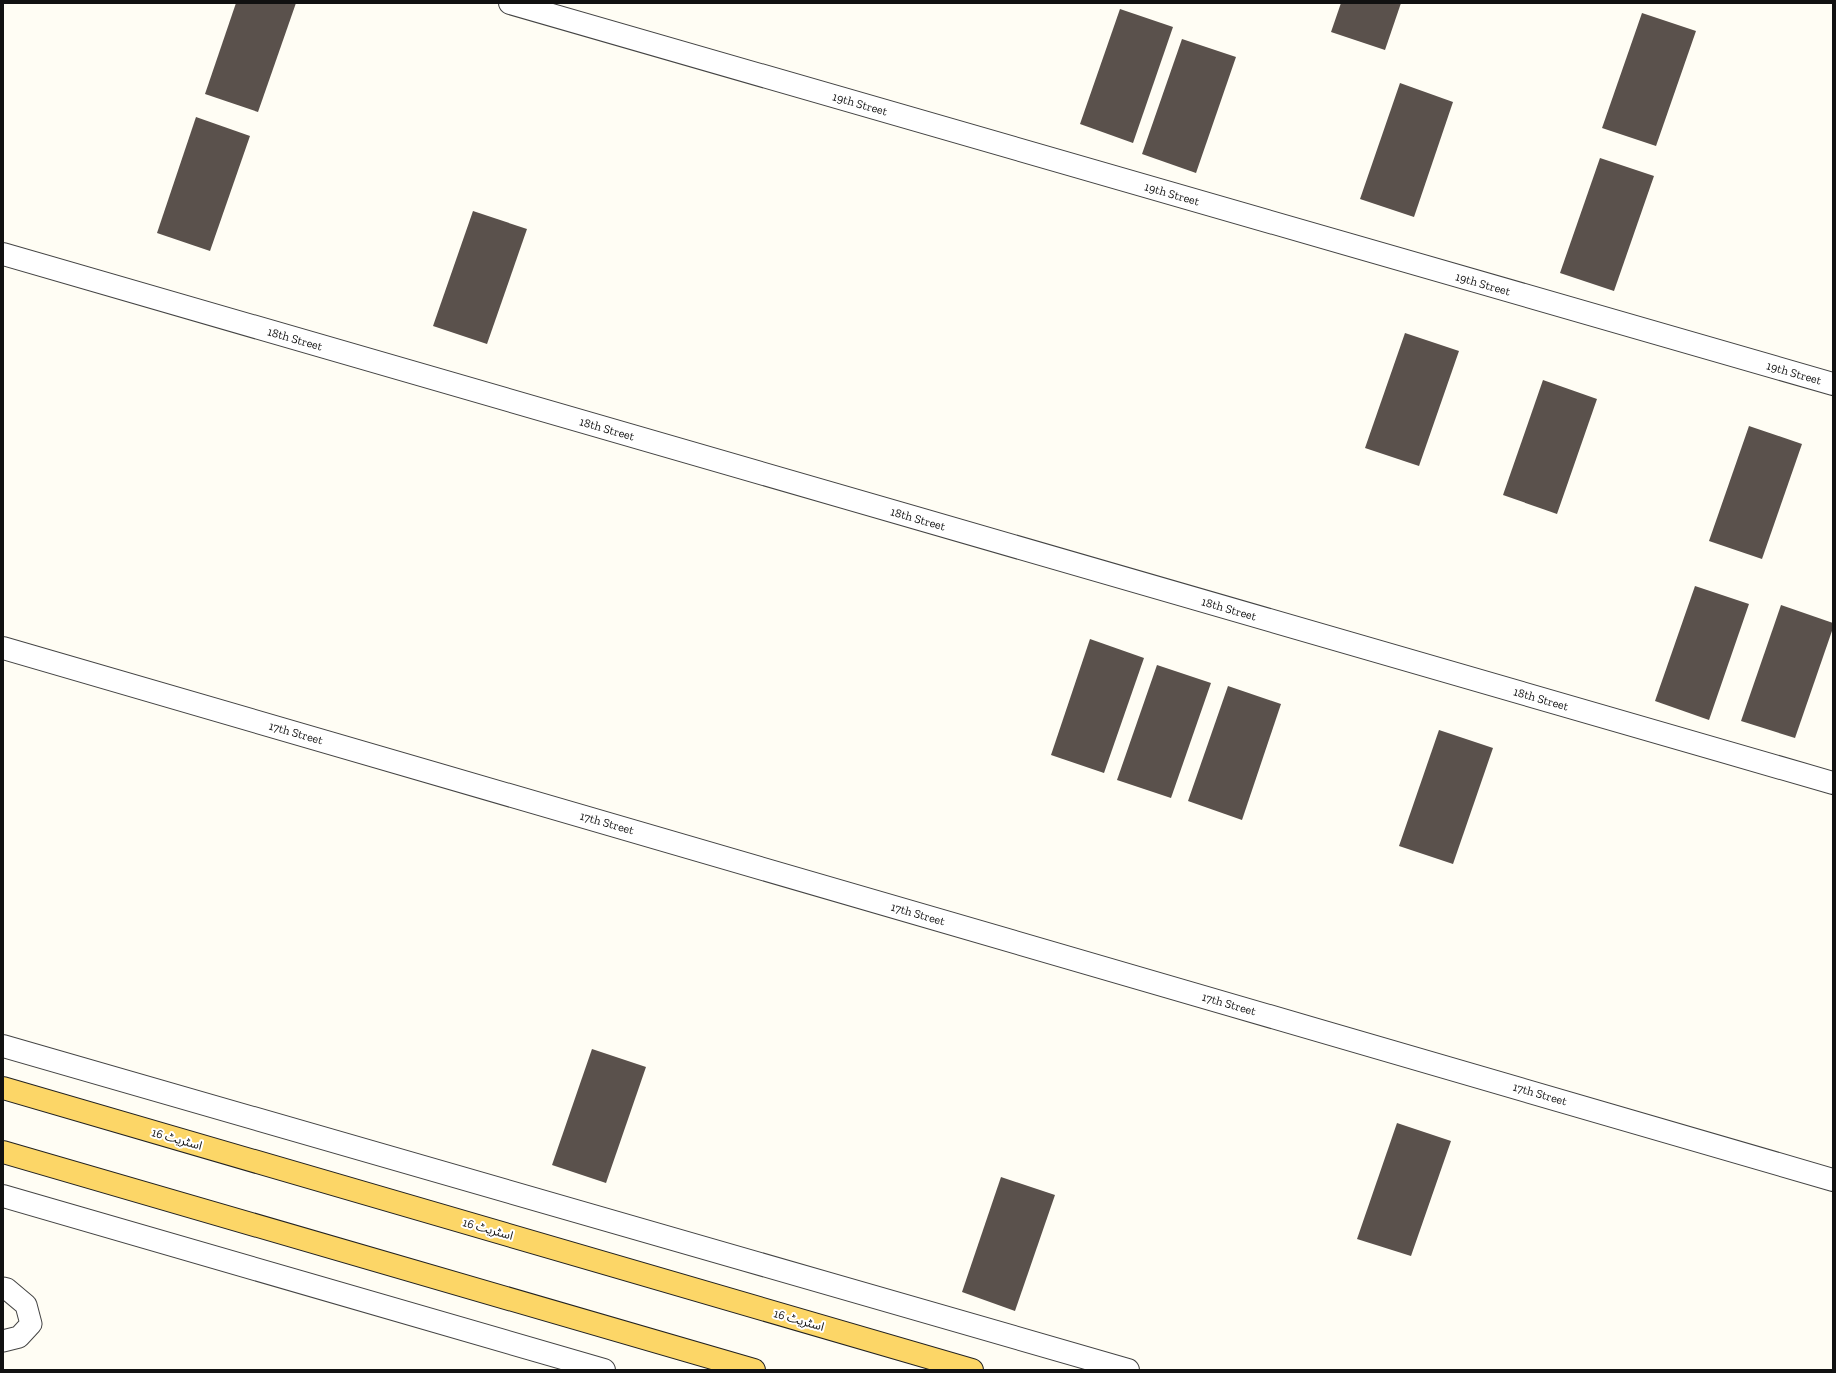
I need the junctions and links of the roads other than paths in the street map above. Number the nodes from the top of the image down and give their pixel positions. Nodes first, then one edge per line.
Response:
1 (510, 3) edge
2 (3, 254) edge
3 (1833, 384) edge
4 (3, 648) edge
5 (1833, 783) edge
6 (3, 1046) edge
7 (3, 1088) edge
8 (3, 1152) edge
9 (1833, 1180) edge
10 (3, 1196) edge
11 (3, 1288) edge
12 (3, 1341) edge
13 (604, 1370) edge
14 (754, 1370) edge
15 (972, 1370) edge
16 (1128, 1370) edge

1 - 3 street, 19th Street
2 - 5 street, 18th Street
4 - 9 street, 17th Street
6 - 16 street
7 - 15 main road, اسٹریٹ 16
8 - 14 main road
10 - 13 street
11 - 12 lane

